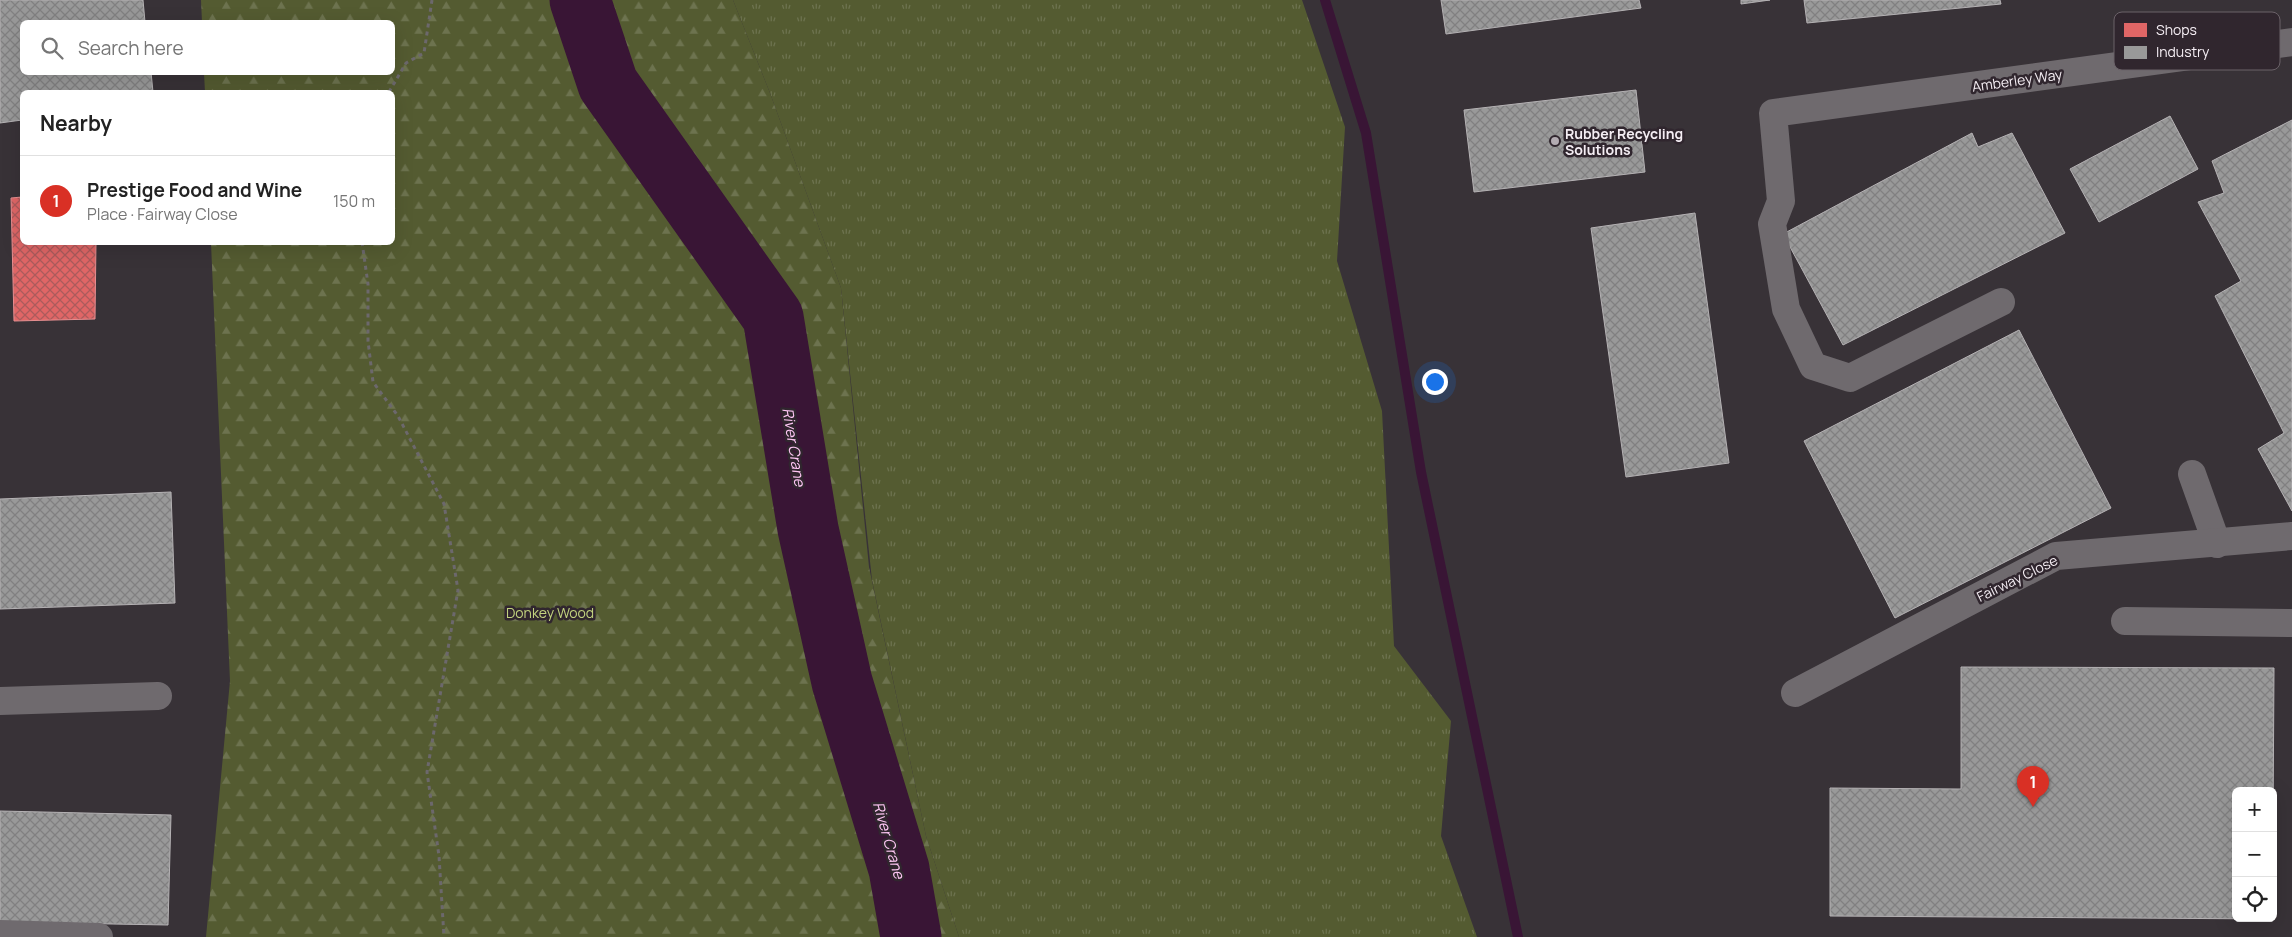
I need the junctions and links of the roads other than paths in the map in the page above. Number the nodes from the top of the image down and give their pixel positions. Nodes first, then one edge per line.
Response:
1 (2114, 66) edge
2 (2000, 302) dead end
3 (2192, 474) dead end
4 (2292, 536) edge
5 (2216, 544) junction
6 (2124, 621) dead end
7 (2292, 623) edge
8 (1795, 693) dead end
9 (158, 696) dead end
10 (0, 701) edge
11 (0, 934) edge
12 (99, 937) edge

1 - 2 street, Amberley Way
3 - 5 street
4 - 5 street, Fairway Close
5 - 8 street, Fairway Close
6 - 7 street
9 - 10 street
11 - 12 street

